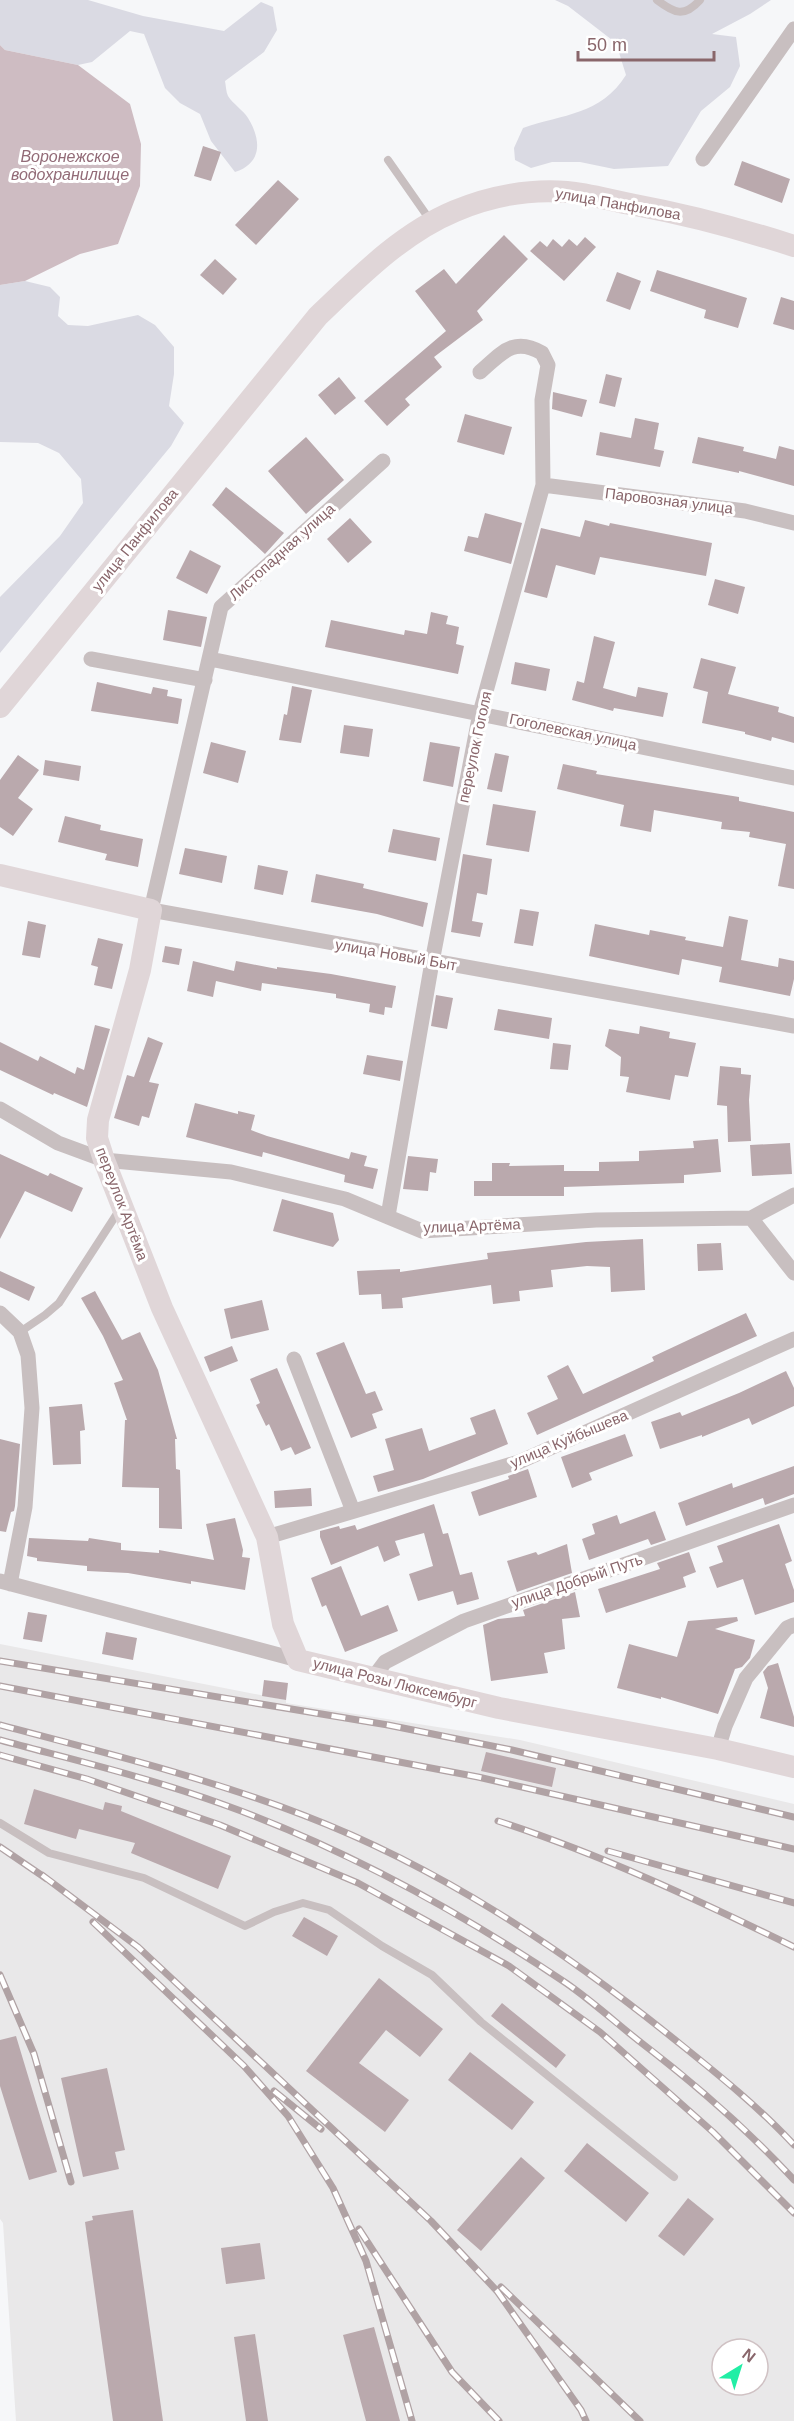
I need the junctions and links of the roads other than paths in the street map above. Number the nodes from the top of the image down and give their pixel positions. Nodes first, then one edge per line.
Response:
1 (657, 0) edge
2 (700, 0) edge
3 (794, 29) edge
4 (703, 159) dead end
5 (388, 160) dead end
6 (431, 223) junction
7 (794, 246) edge
8 (480, 372) dead end
9 (383, 461) dead end
10 (543, 485) junction
11 (794, 523) edge
12 (91, 659) dead end
13 (210, 659) junction
14 (205, 680) junction
15 (0, 707) edge
16 (480, 712) junction
17 (794, 778) edge
18 (0, 875) edge
19 (151, 910) junction
20 (432, 962) junction
21 (794, 1026) edge
22 (0, 1109) edge
23 (104, 1161) junction
24 (794, 1195) edge
25 (122, 1206) junction
26 (388, 1216) junction
27 (751, 1218) junction
28 (794, 1273) edge
29 (0, 1313) edge
30 (20, 1332) junction
31 (794, 1339) edge
32 (294, 1359) dead end
33 (794, 1506) edge
34 (353, 1511) junction
35 (267, 1537) junction
36 (5, 1583) edge
37 (794, 1625) edge
38 (298, 1660) junction
39 (373, 1678) junction
40 (718, 1749) junction
41 (794, 1767) edge
42 (0, 1823) edge
43 (674, 2177) dead end

1 - 2 lane
3 - 4 street
5 - 6 lane
6 - 7 street, улица Панфилова
6 - 15 street, улица Панфилова
8 - 10 street, переулок Гоголя
9 - 13 street, Листопадная улица
10 - 11 street, Паровозная улица
10 - 16 street, переулок Гоголя
12 - 14 street
13 - 14 street, переулок Артёма
13 - 16 street, Гоголевская улица
14 - 19 street, переулок Артёма
16 - 17 street, Гоголевская улица
16 - 20 street, переулок Гоголя
18 - 19 street, улица Новый Быт
19 - 20 street, улица Новый Быт
19 - 23 street, переулок Артёма
20 - 21 street, улица Новый Быт
20 - 26 street, переулок Гоголя
22 - 23 street, улица Артёма
23 - 25 street, переулок Артёма
23 - 26 street, улица Артёма
24 - 27 street
25 - 30 lane
25 - 35 street, переулок Артёма
26 - 27 street, улица Артёма
27 - 28 street
29 - 30 street
30 - 36 street
31 - 34 street, улица Куйбышева
32 - 34 street
33 - 39 street, улица Добрый Путь
34 - 35 street, улица Куйбышева
35 - 38 street, переулок Артёма
36 - 38 street, улица Розы Люксембург
37 - 40 street
38 - 39 street, улица Розы Люксембург
39 - 40 street, улица Розы Люксембург
40 - 41 street, улица Розы Люксембург
42 - 43 lane

